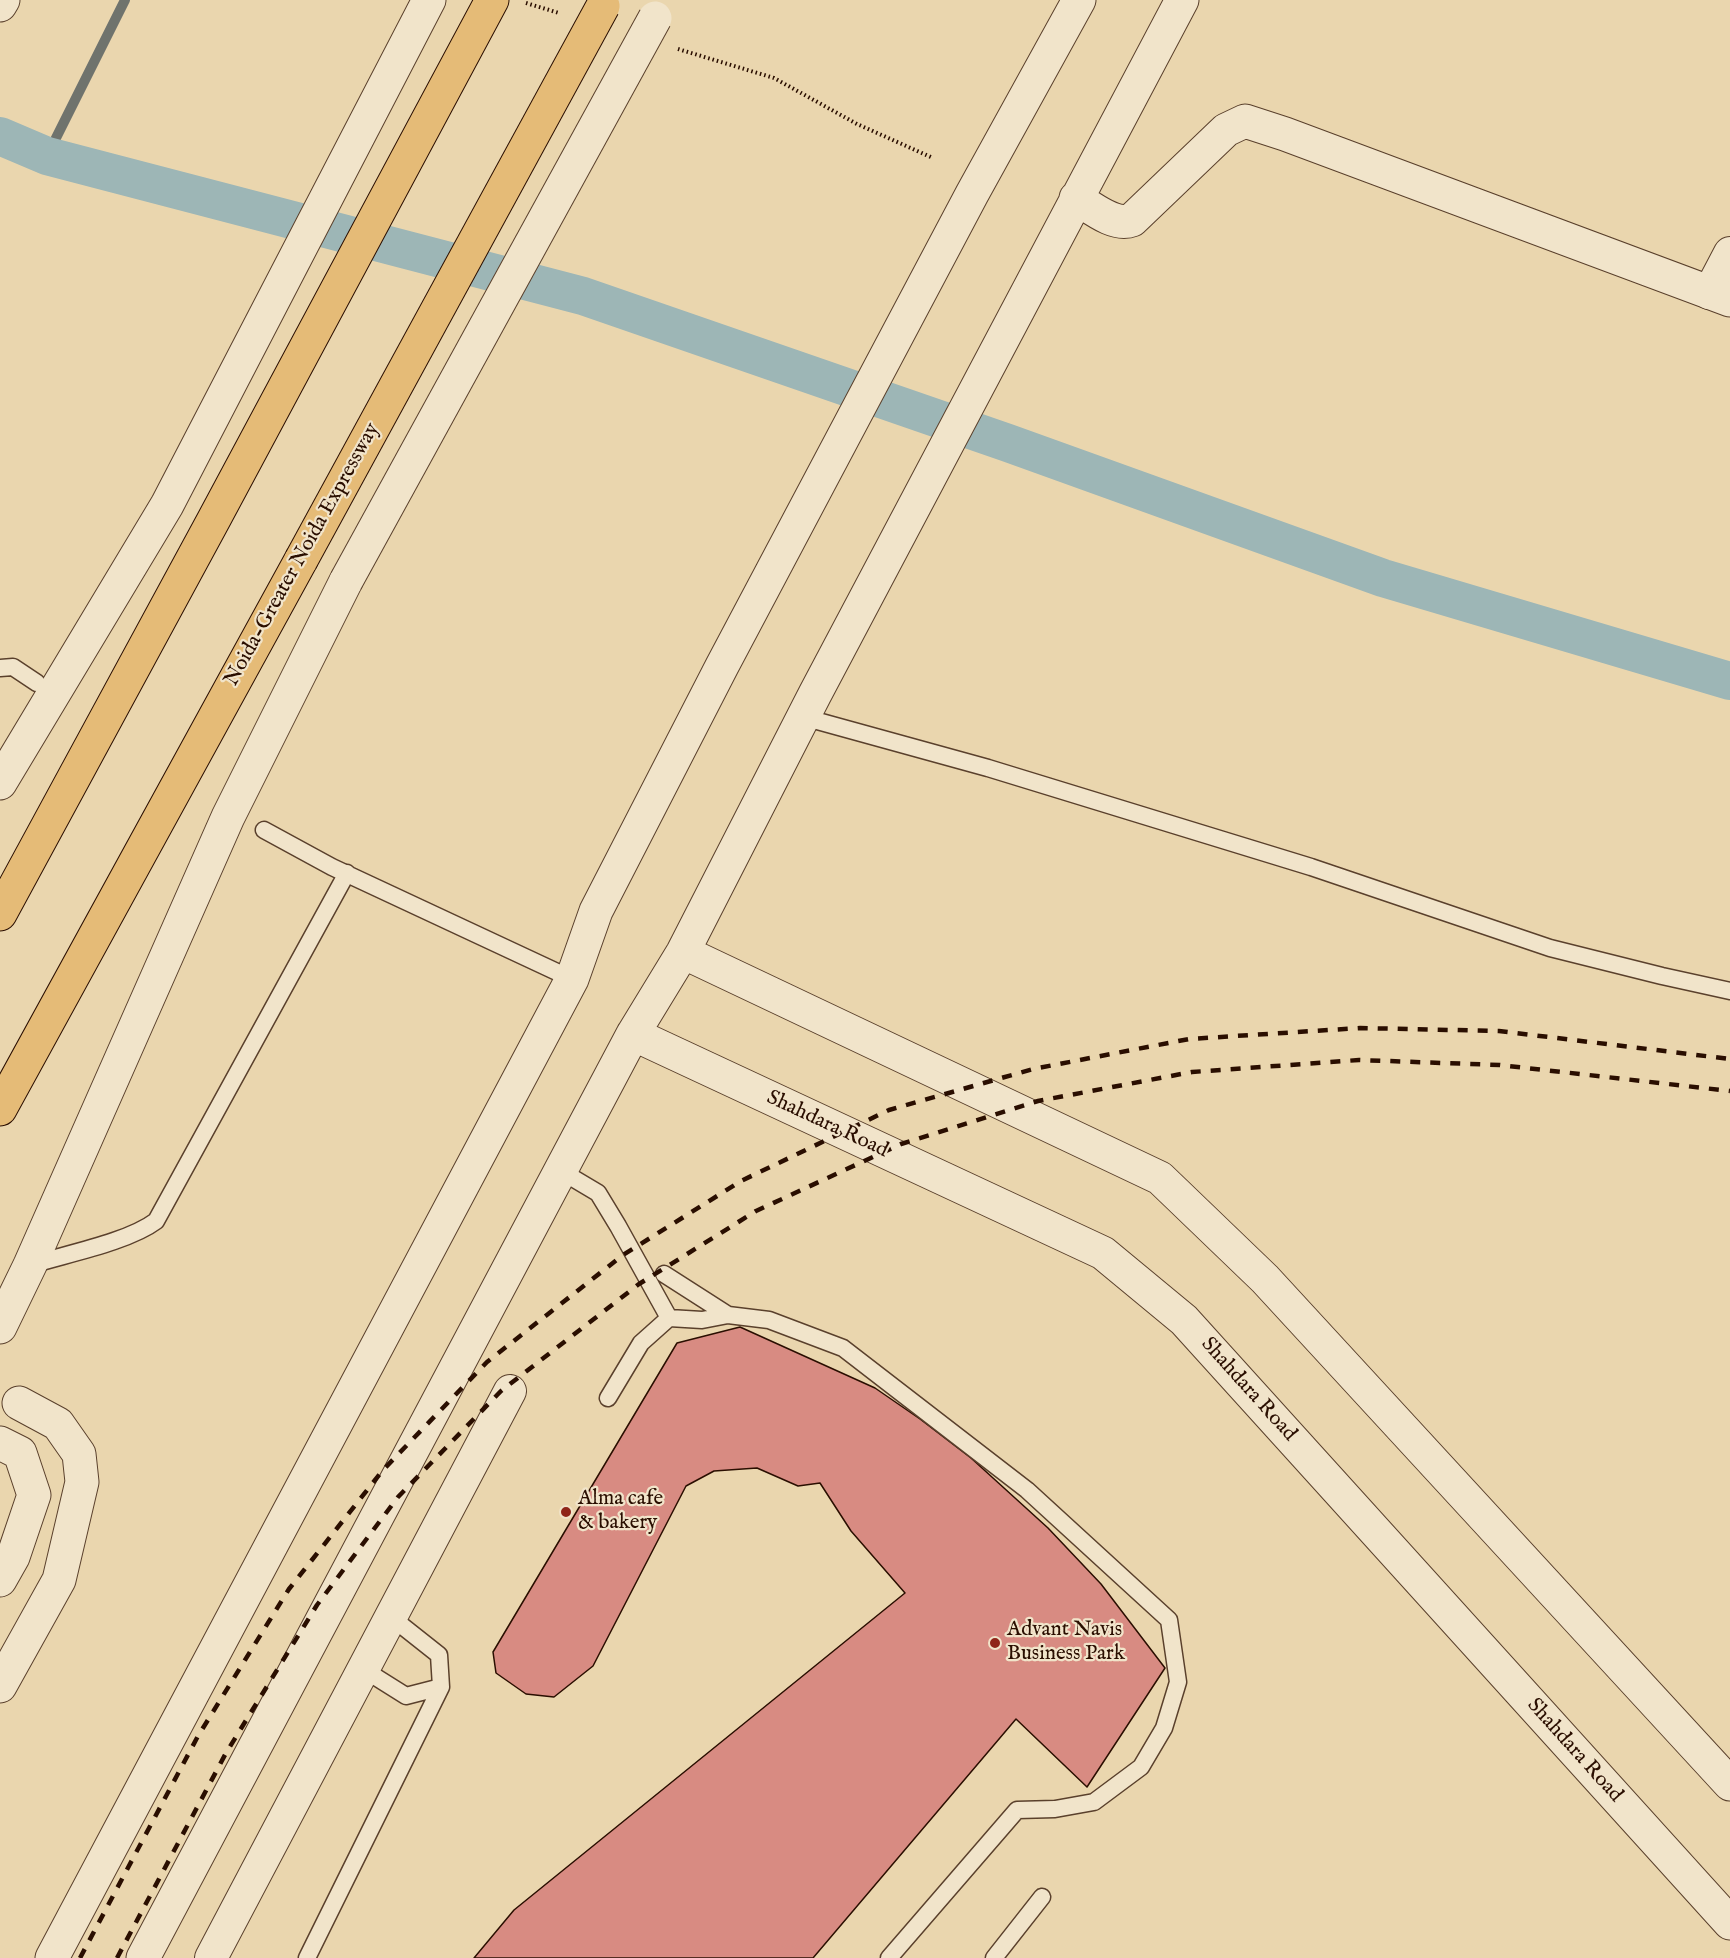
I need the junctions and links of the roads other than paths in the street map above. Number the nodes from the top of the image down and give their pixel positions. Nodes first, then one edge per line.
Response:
1 (3, 0) edge
2 (429, 0) edge
3 (492, 0) edge
4 (1079, 0) edge
5 (1182, 0) edge
6 (604, 3) edge
7 (0, 5) edge
8 (660, 9) edge
9 (1076, 198) junction
10 (1730, 253) edge
11 (1720, 296) edge
12 (0, 668) edge
13 (37, 683) dead end
14 (809, 706) junction
15 (0, 783) edge
16 (264, 830) dead end
17 (347, 873) junction
18 (0, 914) edge
19 (682, 952) junction
20 (572, 979) junction
21 (1730, 991) edge
22 (633, 1034) junction
23 (0, 1109) edge
24 (561, 1171) junction
25 (30, 1265) junction
26 (664, 1274) dead end
27 (728, 1316) junction
28 (669, 1318) junction
29 (0, 1327) edge
30 (510, 1391) dead end
31 (608, 1398) dead end
32 (19, 1403) dead end
33 (0, 1443) edge
34 (0, 1580) edge
35 (391, 1617) junction
36 (363, 1669) junction
37 (0, 1686) edge
38 (441, 1687) junction
39 (1730, 1784) edge
40 (1042, 1897) dead end
41 (1730, 1923) edge
42 (52, 1958) edge
43 (144, 1958) edge
44 (211, 1958) edge
45 (307, 1958) edge
46 (890, 1958) edge
47 (994, 1958) edge

1 - 7 street
2 - 15 street
3 - 18 highway
4 - 20 street
5 - 9 street
6 - 23 highway, Noida-Greater Noida Expressway, bridge
8 - 25 street, bridge
9 - 11 street
9 - 14 street
10 - 11 street
12 - 13 lane
14 - 19 street
14 - 21 lane
16 - 17 lane
17 - 20 lane
17 - 25 lane
19 - 22 street
19 - 39 street
20 - 42 street
22 - 24 street
22 - 41 street, Shahdara Road
24 - 28 lane
24 - 43 street
25 - 29 street
26 - 27 lane
27 - 28 lane
27 - 46 lane
28 - 31 lane
30 - 35 street
32 - 37 street
33 - 34 street
35 - 36 street
35 - 38 lane
36 - 38 lane
36 - 44 street
38 - 45 lane
40 - 47 lane

